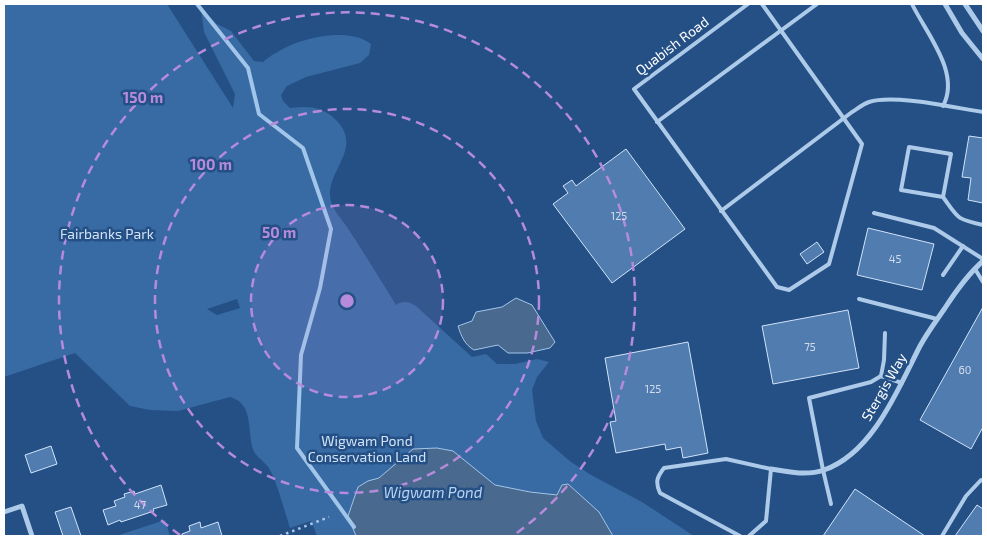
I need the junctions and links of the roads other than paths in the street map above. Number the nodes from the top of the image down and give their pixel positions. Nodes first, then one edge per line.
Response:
1 (748, 4) edge
2 (762, 4) edge
3 (817, 4) edge
4 (912, 4) edge
5 (945, 4) edge
6 (965, 4) edge
7 (781, 31) junction
8 (983, 31) edge
9 (983, 59) edge
10 (943, 106) junction
11 (983, 112) edge
12 (844, 119) junction
13 (657, 122) junction
14 (943, 197) junction
15 (721, 211) junction
16 (874, 213) dead end
17 (983, 225) edge
18 (963, 246) junction
19 (983, 260) edge
20 (975, 269) junction
21 (943, 275) dead end
22 (983, 282) edge
23 (859, 299) dead end
24 (937, 319) junction
25 (885, 333) dead end
26 (881, 376) junction
27 (902, 383) junction
28 (771, 469) junction
29 (823, 470) junction
30 (983, 481) edge
31 (831, 504) dead end
32 (4, 512) edge
33 (32, 536) edge
34 (740, 536) edge
35 (749, 536) edge
36 (942, 536) edge

1 - 13 lane, Quabish Road
2 - 7 lane
3 - 7 lane
4 - 10 lane
5 - 9 street
6 - 8 street
7 - 12 lane
7 - 13 lane
10 - 11 lane
10 - 12 lane
12 - 15 lane
12 - 15 lane
13 - 15 lane
14 - 14 lane
14 - 17 lane
16 - 18 lane
18 - 19 lane
18 - 21 lane
19 - 20 street, Stergis Way
20 - 22 lane
20 - 24 street, Stergis Way
23 - 24 lane
24 - 27 street, Stergis Way
25 - 26 lane
26 - 27 lane
26 - 29 lane
27 - 29 street, Stergis Way
28 - 29 street, Stergis Way
28 - 34 lane
28 - 35 lane
29 - 31 lane
30 - 36 lane
32 - 33 street

